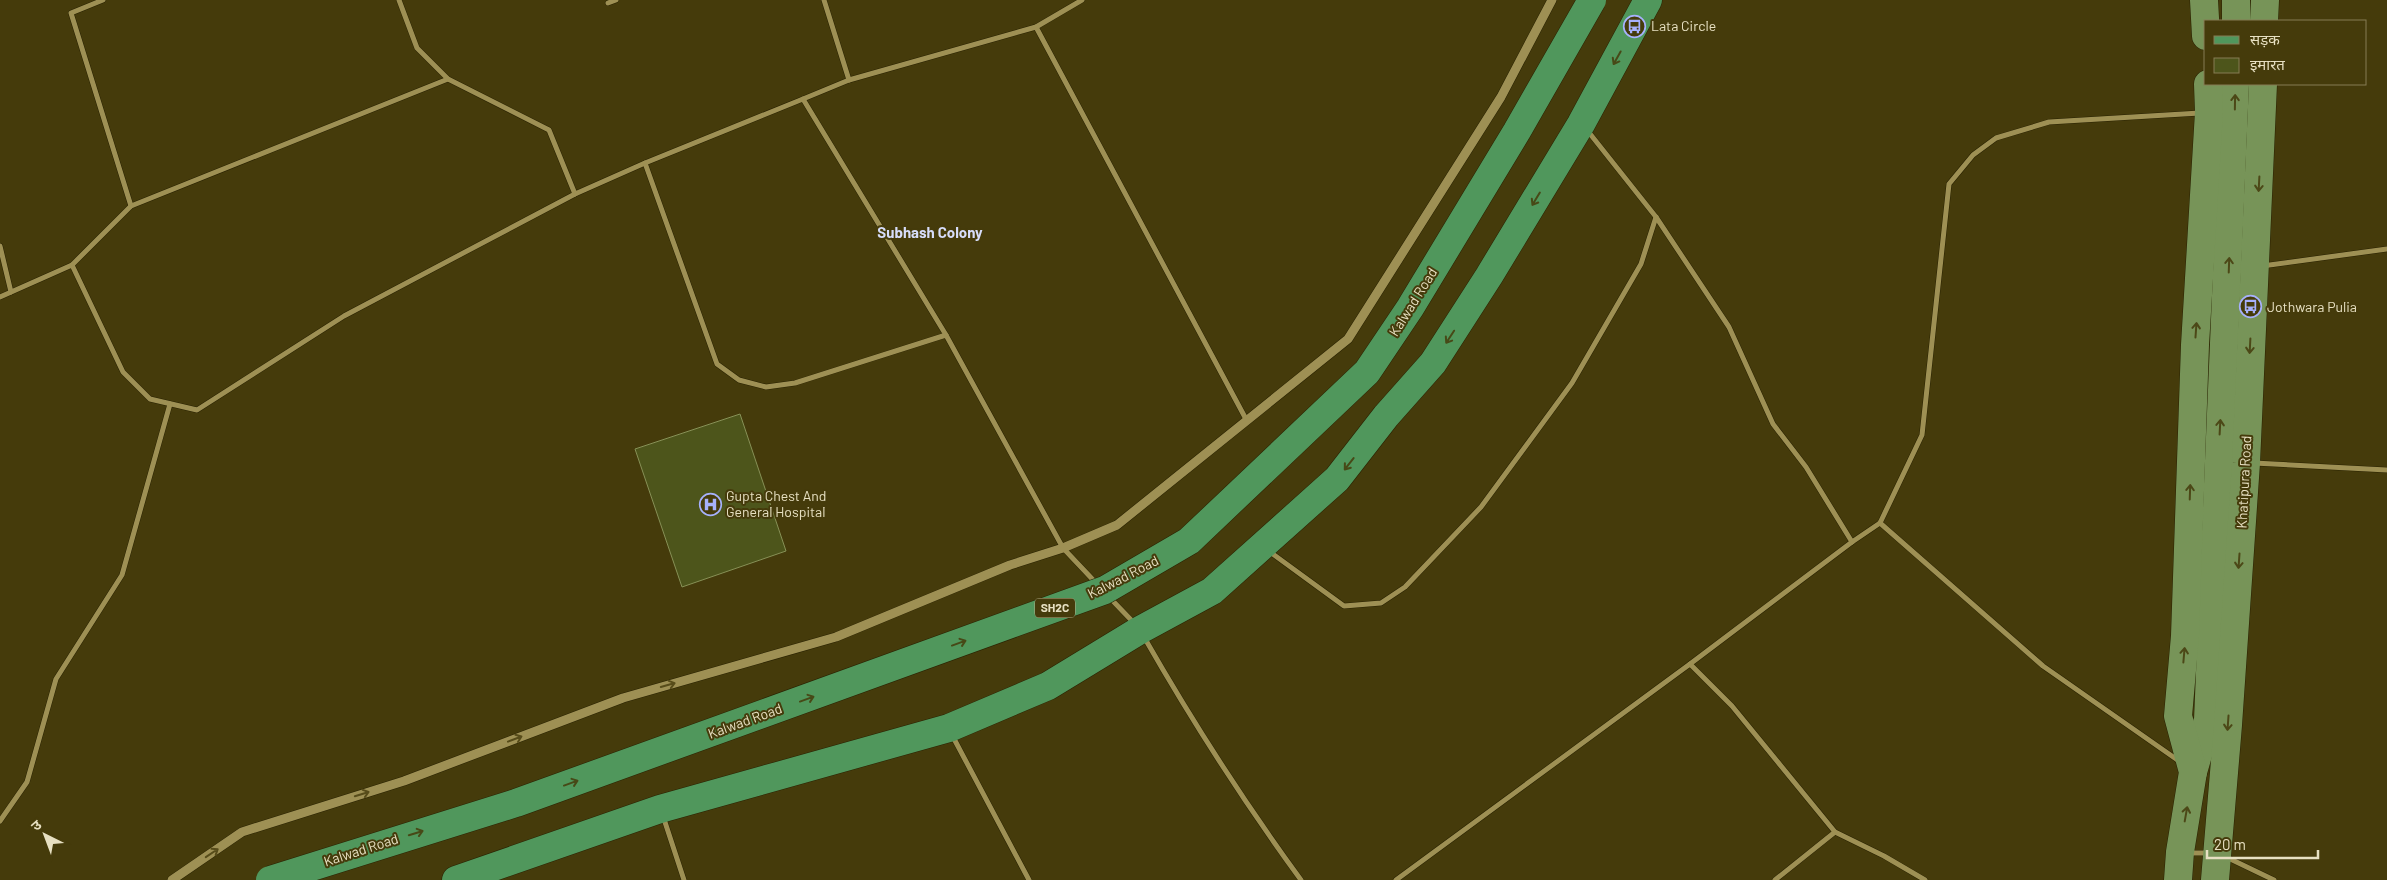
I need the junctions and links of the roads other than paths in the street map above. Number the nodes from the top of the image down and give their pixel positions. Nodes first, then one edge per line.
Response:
1 (103, 0) edge
2 (400, 0) edge
3 (616, 0) edge
4 (824, 0) edge
5 (1082, 0) edge
6 (1552, 0) edge
7 (1592, 0) edge
8 (1648, 0) edge
9 (2204, 0) edge
10 (2236, 0) edge
11 (2265, 0) edge
12 (608, 3) dead end
13 (2205, 20) edge
14 (2236, 20) edge
15 (2264, 20) edge
16 (1036, 26) junction
17 (448, 80) junction
18 (848, 80) junction
19 (2208, 85) edge
20 (2235, 85) edge
21 (2262, 85) edge
22 (803, 99) junction
23 (2209, 112) junction
24 (1581, 124) junction
25 (645, 163) junction
26 (575, 194) junction
27 (131, 206) junction
28 (1656, 217) junction
29 (0, 246) edge
30 (2387, 249) edge
31 (72, 265) junction
32 (2254, 267) junction
33 (11, 292) junction
34 (0, 297) edge
35 (946, 335) junction
36 (170, 404) junction
37 (1247, 421) junction
38 (2246, 463) junction
39 (2387, 470) edge
40 (1880, 523) junction
41 (1852, 542) junction
42 (1261, 546) junction
43 (1063, 548) junction
44 (1140, 630) junction
45 (1690, 664) junction
46 (949, 728) junction
47 (2193, 772) junction
48 (660, 809) junction
49 (0, 821) edge
50 (1835, 832) junction
51 (2180, 852) junction
52 (2217, 853) junction
53 (172, 880) edge
54 (270, 880) edge
55 (456, 880) edge
56 (684, 880) edge
57 (1029, 880) edge
58 (1301, 880) edge
59 (1396, 880) edge
60 (1775, 880) edge
61 (1925, 880) edge
62 (2178, 880) edge
63 (2215, 880) edge
64 (2274, 880) edge

1 - 27 street
2 - 17 street
3 - 12 street
4 - 18 street
5 - 16 street
6 - 37 street
54 -> 7 main road, Kalwad Road / SH2C, bridge
8 -> 24 main road
9 - 13 main road
10 - 14 main road
11 - 15 main road
16 - 18 street
16 - 37 street
17 - 26 street
17 - 27 street
18 - 22 street
19 - 23 main road
47 -> 20 main road
21 -> 32 main road, Khatipura Road
22 - 25 street
22 - 35 street
23 - 40 street
47 -> 23 main road
24 - 28 street
24 -> 42 main road
25 - 26 street
25 - 35 street
26 - 36 street
27 - 31 street
28 - 41 street
28 - 42 street
29 - 33 street
30 - 32 street
31 - 33 street
31 - 36 street
32 -> 38 main road, Khatipura Road
33 - 34 street
35 - 43 street
36 - 49 street
37 - 43 street
38 - 39 street
38 -> 52 main road, Khatipura Road
40 - 41 street
40 - 47 street
41 - 45 street
42 - 44 main road
43 - 44 street
53 -> 43 street
44 - 46 main road
44 - 58 street
45 - 50 street
45 - 59 street
46 - 48 main road
46 - 57 street
51 -> 47 main road
48 - 55 main road
48 - 56 street
50 - 60 street
50 - 61 street
51 - 52 street
51 - 62 main road
52 - 63 main road, Khatipura Road
52 - 64 street

